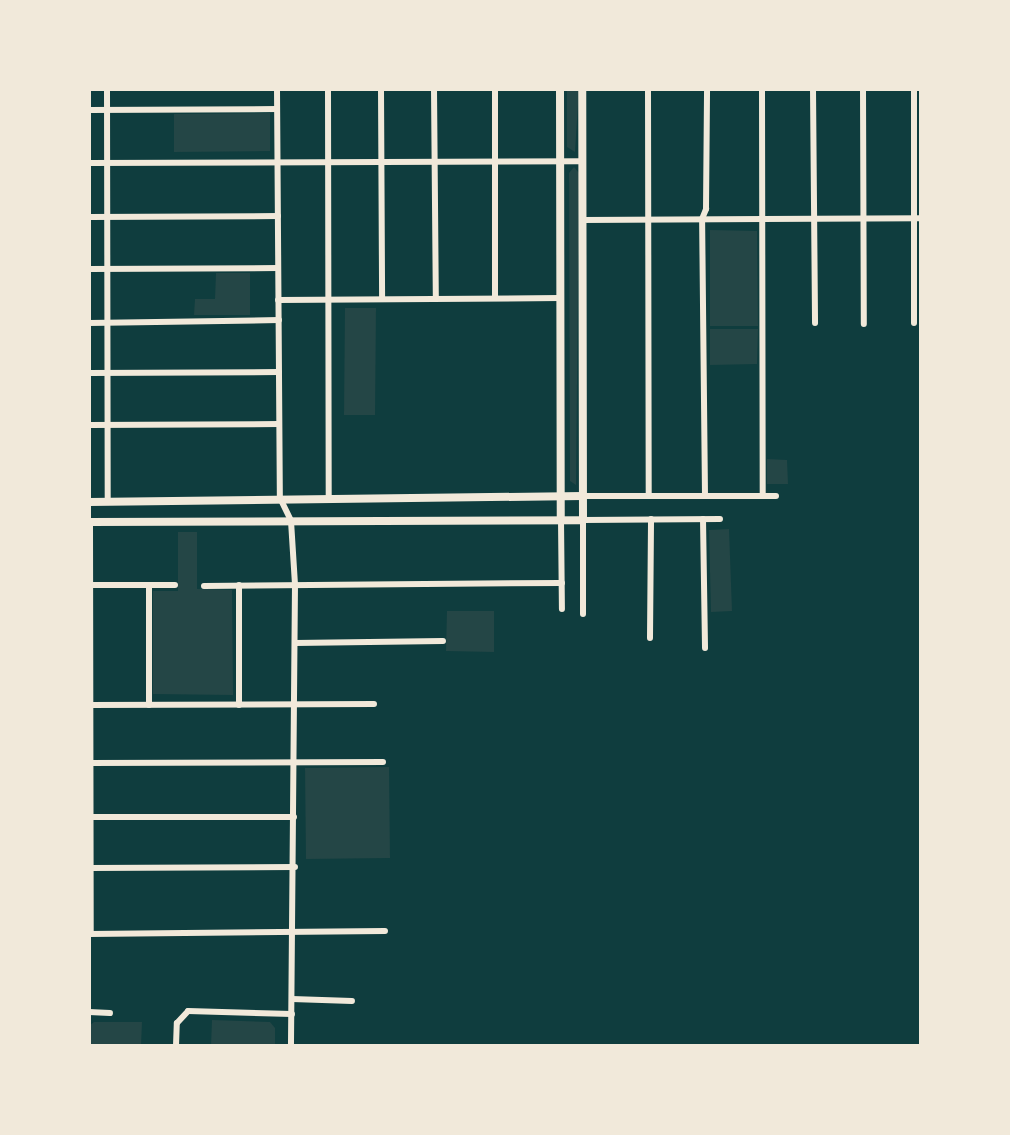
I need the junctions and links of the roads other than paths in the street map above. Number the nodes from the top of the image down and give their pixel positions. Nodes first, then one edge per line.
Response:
1 (107, 89) edge
2 (277, 89) edge
3 (328, 89) edge
4 (381, 89) edge
5 (434, 89) edge
6 (495, 89) edge
7 (560, 89) edge
8 (582, 89) edge
9 (648, 89) edge
10 (707, 89) edge
11 (762, 89) edge
12 (813, 89) edge
13 (863, 89) edge
14 (914, 89) edge
15 (107, 109) junction
16 (277, 109) junction
17 (89, 110) edge
18 (435, 160) junction
19 (495, 160) junction
20 (381, 161) junction
21 (560, 161) junction
22 (582, 161) junction
23 (277, 162) junction
24 (328, 162) junction
25 (89, 163) edge
26 (107, 163) junction
27 (278, 216) junction
28 (89, 217) edge
29 (107, 217) junction
30 (864, 218) junction
31 (917, 218) edge
32 (648, 219) junction
33 (702, 219) junction
34 (763, 219) junction
35 (813, 219) junction
36 (582, 220) junction
37 (278, 268) junction
38 (89, 269) edge
39 (107, 269) junction
40 (495, 298) junction
41 (561, 298) junction
42 (328, 299) junction
43 (382, 299) junction
44 (436, 299) junction
45 (278, 300) junction
46 (279, 320) junction
47 (89, 323) edge
48 (108, 323) junction
49 (815, 323) dead end
50 (914, 323) dead end
51 (864, 324) dead end
52 (279, 372) junction
53 (89, 373) edge
54 (108, 373) junction
55 (279, 424) junction
56 (89, 425) edge
57 (108, 425) junction
58 (561, 496) junction
59 (583, 496) junction
60 (649, 496) junction
61 (705, 496) junction
62 (763, 496) junction
63 (775, 496) dead end
64 (280, 498) junction
65 (329, 498) junction
66 (89, 502) edge
67 (108, 502) junction
68 (651, 519) junction
69 (703, 519) junction
70 (720, 519) dead end
71 (561, 520) junction
72 (583, 520) junction
73 (291, 521) junction
74 (90, 522) edge
75 (562, 583) junction
76 (295, 584) junction
77 (90, 585) edge
78 (149, 585) junction
79 (175, 585) dead end
80 (204, 586) dead end
81 (239, 586) junction
82 (562, 609) dead end
83 (583, 614) dead end
84 (650, 638) dead end
85 (443, 641) dead end
86 (295, 643) junction
87 (90, 644) edge
88 (705, 648) dead end
89 (374, 704) dead end
90 (90, 705) edge
91 (149, 705) junction
92 (239, 705) junction
93 (295, 705) junction
94 (294, 762) junction
95 (383, 762) dead end
96 (90, 763) edge
97 (90, 817) edge
98 (294, 817) junction
99 (295, 867) junction
100 (90, 868) edge
101 (385, 931) dead end
102 (295, 933) junction
103 (90, 934) edge
104 (292, 999) junction
105 (352, 1001) dead end
106 (89, 1012) edge
107 (110, 1013) dead end
108 (292, 1014) junction
109 (176, 1046) edge
110 (291, 1046) edge

1 - 15 street
2 - 16 street
3 - 24 street
4 - 20 street
5 - 18 street
6 - 19 street
7 - 21 street
8 - 22 street
9 - 32 street
10 - 33 street
11 - 34 street
12 - 35 street
13 - 30 street
14 - 31 street
15 - 16 street
15 - 17 street
15 - 26 street
16 - 23 street
18 - 19 street
18 - 20 street
18 - 44 street
19 - 21 street
19 - 40 street
20 - 24 street
20 - 43 street
21 - 22 street
21 - 41 street
22 - 36 street
23 - 24 street
23 - 26 street
23 - 27 street
24 - 42 street
25 - 26 street
26 - 29 street
27 - 29 street
27 - 37 street
28 - 29 street
29 - 39 street
30 - 31 street
30 - 35 street
30 - 51 street
31 - 50 street
32 - 33 street
32 - 36 street
32 - 60 street
33 - 34 street
33 - 61 street
34 - 35 street
34 - 62 street
35 - 49 street
36 - 59 street
37 - 39 street
37 - 45 street
38 - 39 street
39 - 48 street
40 - 41 street
40 - 44 street
41 - 58 street
42 - 43 street
42 - 45 street
42 - 65 street
43 - 44 street
45 - 46 street
46 - 48 street
46 - 52 street
47 - 48 street
48 - 54 street
52 - 54 street
52 - 55 street
53 - 54 street
54 - 57 street
55 - 57 street
55 - 64 street
56 - 57 street
57 - 67 street
58 - 59 street
58 - 65 street
58 - 71 street
59 - 60 street
59 - 72 street
60 - 61 street
61 - 62 street
62 - 63 street
64 - 65 street
64 - 67 street
64 - 73 street
66 - 67 street
68 - 69 street
68 - 72 street
68 - 84 street
69 - 70 street
69 - 88 street
71 - 72 street
71 - 73 street
71 - 75 street
72 - 83 street
73 - 74 street
73 - 76 street
74 - 77 street
75 - 76 street
75 - 82 street
76 - 81 street
76 - 86 street
77 - 78 street
77 - 87 street
78 - 79 street
78 - 91 street
80 - 81 street
81 - 92 street
85 - 86 street
86 - 93 street
87 - 90 street
89 - 93 street
90 - 91 street
90 - 96 street
91 - 92 street
92 - 93 street
93 - 94 street
94 - 95 street
94 - 96 street
94 - 98 street
96 - 97 street
97 - 98 street
97 - 100 street
98 - 99 street
99 - 100 street
99 - 102 street
100 - 103 street
101 - 102 street
102 - 103 street
102 - 104 street
104 - 105 street
104 - 108 street
106 - 107 street
108 - 109 street
108 - 110 street

